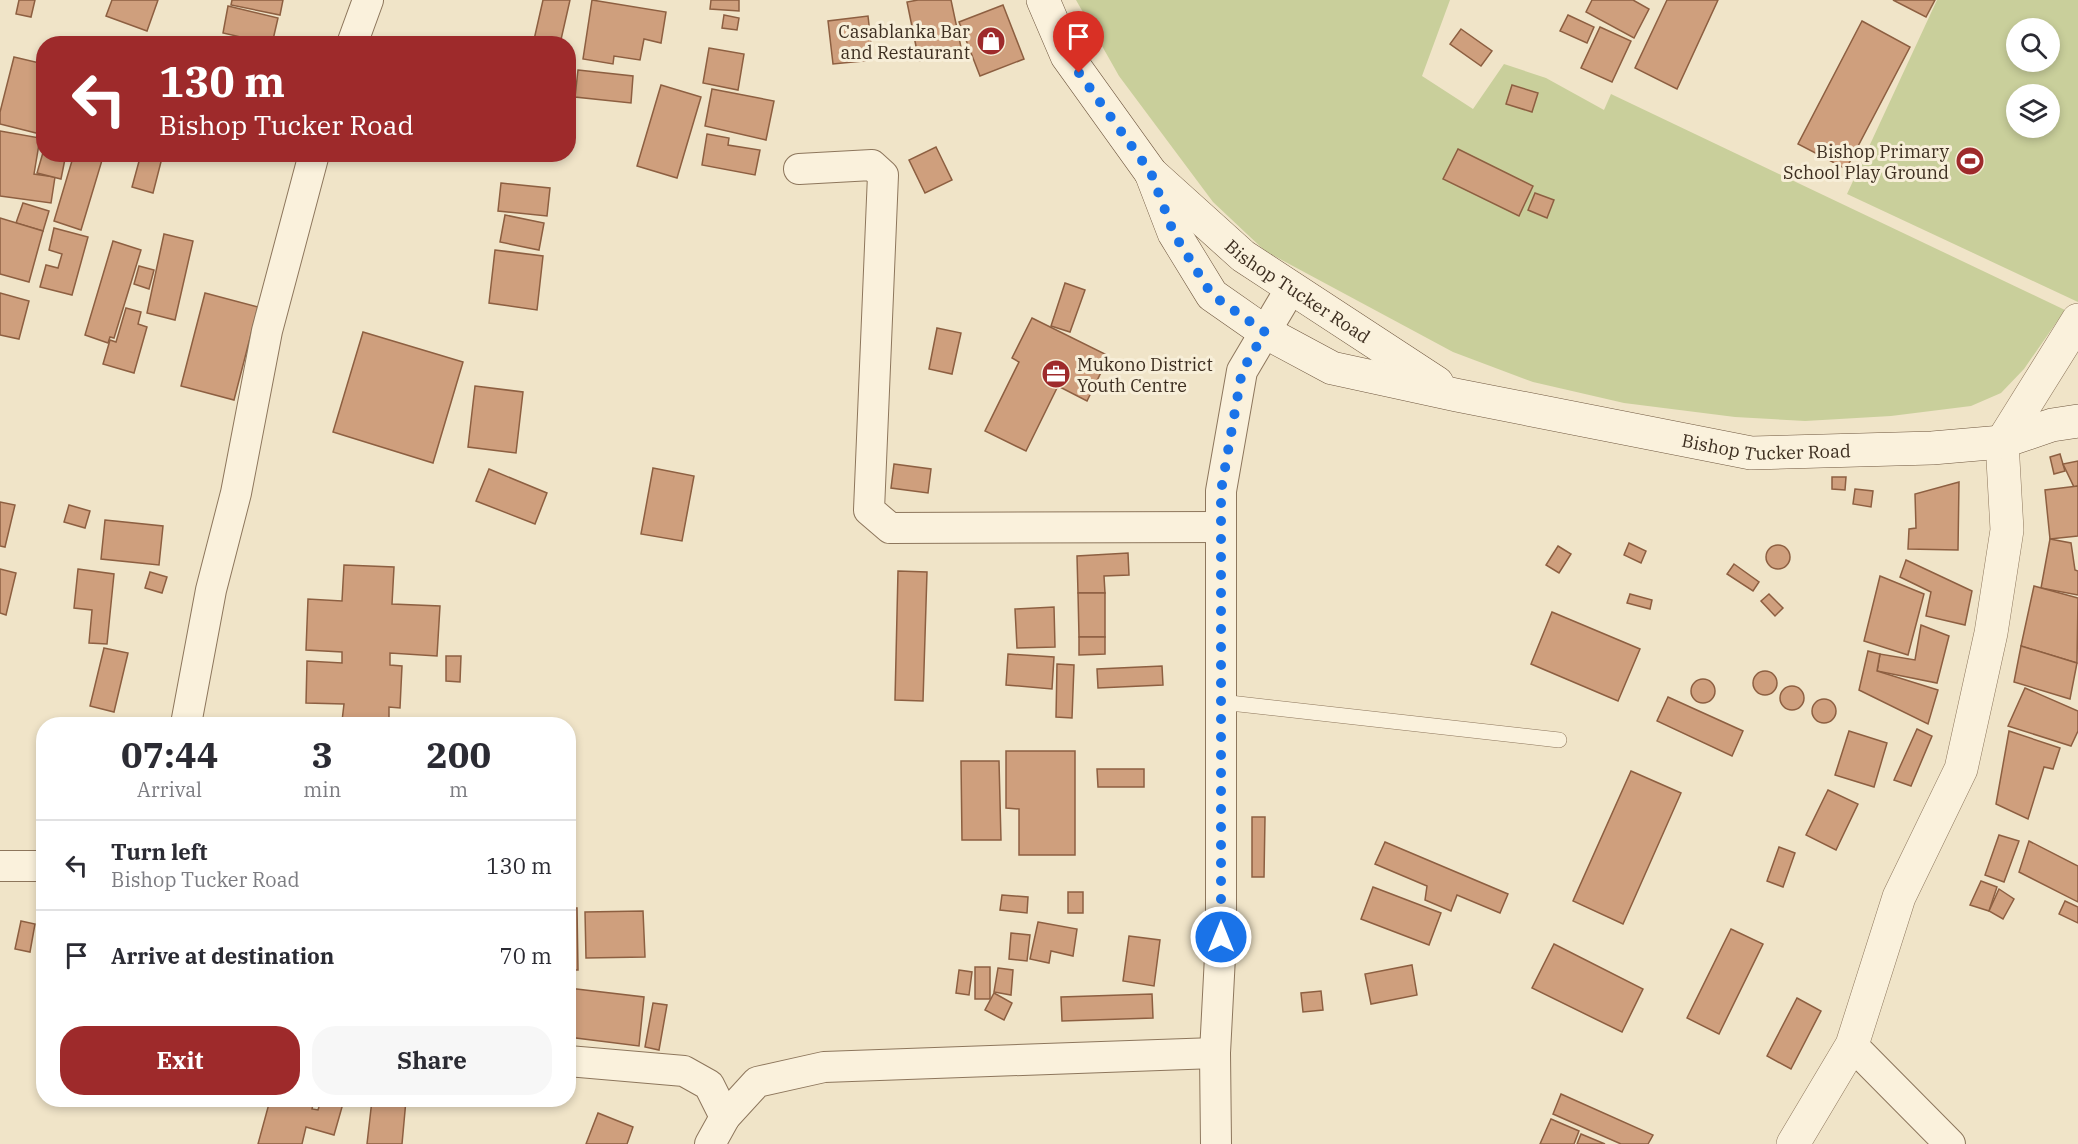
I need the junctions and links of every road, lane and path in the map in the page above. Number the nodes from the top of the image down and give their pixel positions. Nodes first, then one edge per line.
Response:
1 (368, 0) edge
2 (1042, 0) edge
3 (355, 36) edge
4 (313, 162) edge
5 (799, 169) dead end
6 (1151, 173) junction
7 (1291, 288) junction
8 (2078, 320) edge
9 (1265, 332) junction
10 (1456, 396) junction
11 (2078, 421) edge
12 (2002, 442) junction
13 (1221, 527) junction
14 (1221, 702) junction
15 (187, 717) edge
16 (1559, 740) dead end
17 (0, 866) edge
18 (36, 866) edge
19 (1852, 1045) junction
20 (1215, 1053) junction
21 (576, 1062) edge
22 (725, 1117) junction
23 (710, 1144) edge
24 (1216, 1144) edge
25 (1793, 1144) edge
26 (1950, 1144) edge

1 - 3 street
2 - 6 main road, Bishop Tucker Road
4 - 15 street
5 - 13 street
6 - 7 main road, Bishop Tucker Road
6 - 9 main road, Bishop Tucker Road
7 - 9 street
7 - 10 main road, Bishop Tucker Road
8 - 12 main road
9 - 10 main road, Bishop Tucker Road
9 - 13 street
10 - 12 main road, Bishop Tucker Road
11 - 12 main road, Bishop Tucker Road
12 - 19 main road
13 - 14 street
14 - 16 lane
14 - 20 street
17 - 18 street
19 - 25 main road
19 - 26 street
20 - 22 street
20 - 24 street
21 - 22 street
22 - 23 street

